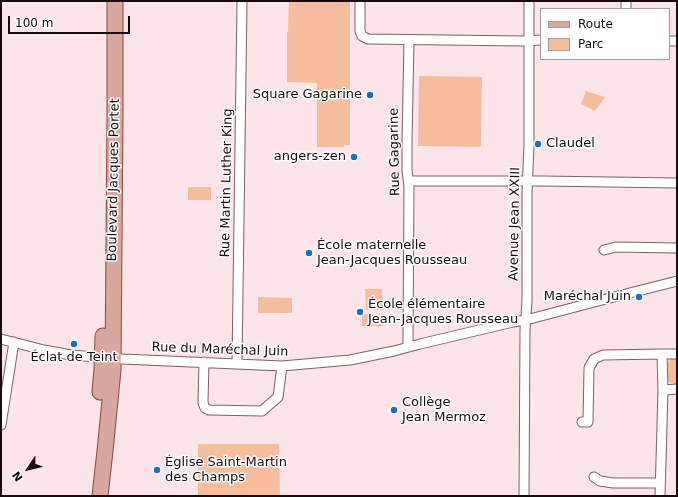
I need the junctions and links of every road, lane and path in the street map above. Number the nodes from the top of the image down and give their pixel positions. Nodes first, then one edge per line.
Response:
1 (107, 1) edge
2 (115, 1) edge
3 (242, 1) edge
4 (360, 1) edge
5 (529, 1) edge
6 (409, 40) junction
7 (540, 40) edge
8 (530, 41) junction
9 (409, 181) junction
10 (528, 182) junction
11 (677, 183) edge
12 (677, 248) edge
13 (604, 250) dead end
14 (677, 281) edge
15 (526, 320) junction
16 (1, 339) edge
17 (14, 342) junction
18 (408, 347) junction
19 (662, 354) junction
20 (677, 354) edge
21 (107, 358) junction
22 (204, 362) junction
23 (237, 364) junction
24 (282, 366) junction
25 (677, 389) edge
26 (663, 390) junction
27 (582, 422) dead end
28 (1, 425) edge
29 (594, 477) dead end
30 (660, 483) junction
31 (91, 496) edge
32 (100, 496) edge
33 (524, 496) edge
34 (660, 496) edge

1 - 21 main road, Boulevard Jacques Portet
2 - 21 main road, Boulevard Jacques Portet
3 - 23 street, Rue Martin Luther King
4 - 6 street
5 - 8 street, Avenue Jean XXIII
6 - 8 street
6 - 9 street, Rue Gagarine
7 - 8 street
8 - 10 street, Avenue Jean XXIII
9 - 10 street
9 - 18 street, Rue Gagarine
10 - 11 street
10 - 15 street, Avenue Jean XXIII
12 - 13 street
14 - 15 street, Rue du Maréchal Juin
15 - 18 street, Rue du Maréchal Juin
15 - 33 street, Avenue Jean XXIII
16 - 17 street, Rue du Maréchal Juin
17 - 21 street, Rue du Maréchal Juin
17 - 28 street
18 - 24 street, Rue du Maréchal Juin
19 - 20 street
19 - 26 street
19 - 27 street
21 - 22 street, Rue du Maréchal Juin
21 - 31 main road
21 - 32 main road
22 - 23 street, Rue du Maréchal Juin
22 - 24 street
23 - 24 street, Rue du Maréchal Juin
25 - 26 street
26 - 30 street
29 - 30 street
30 - 34 street

